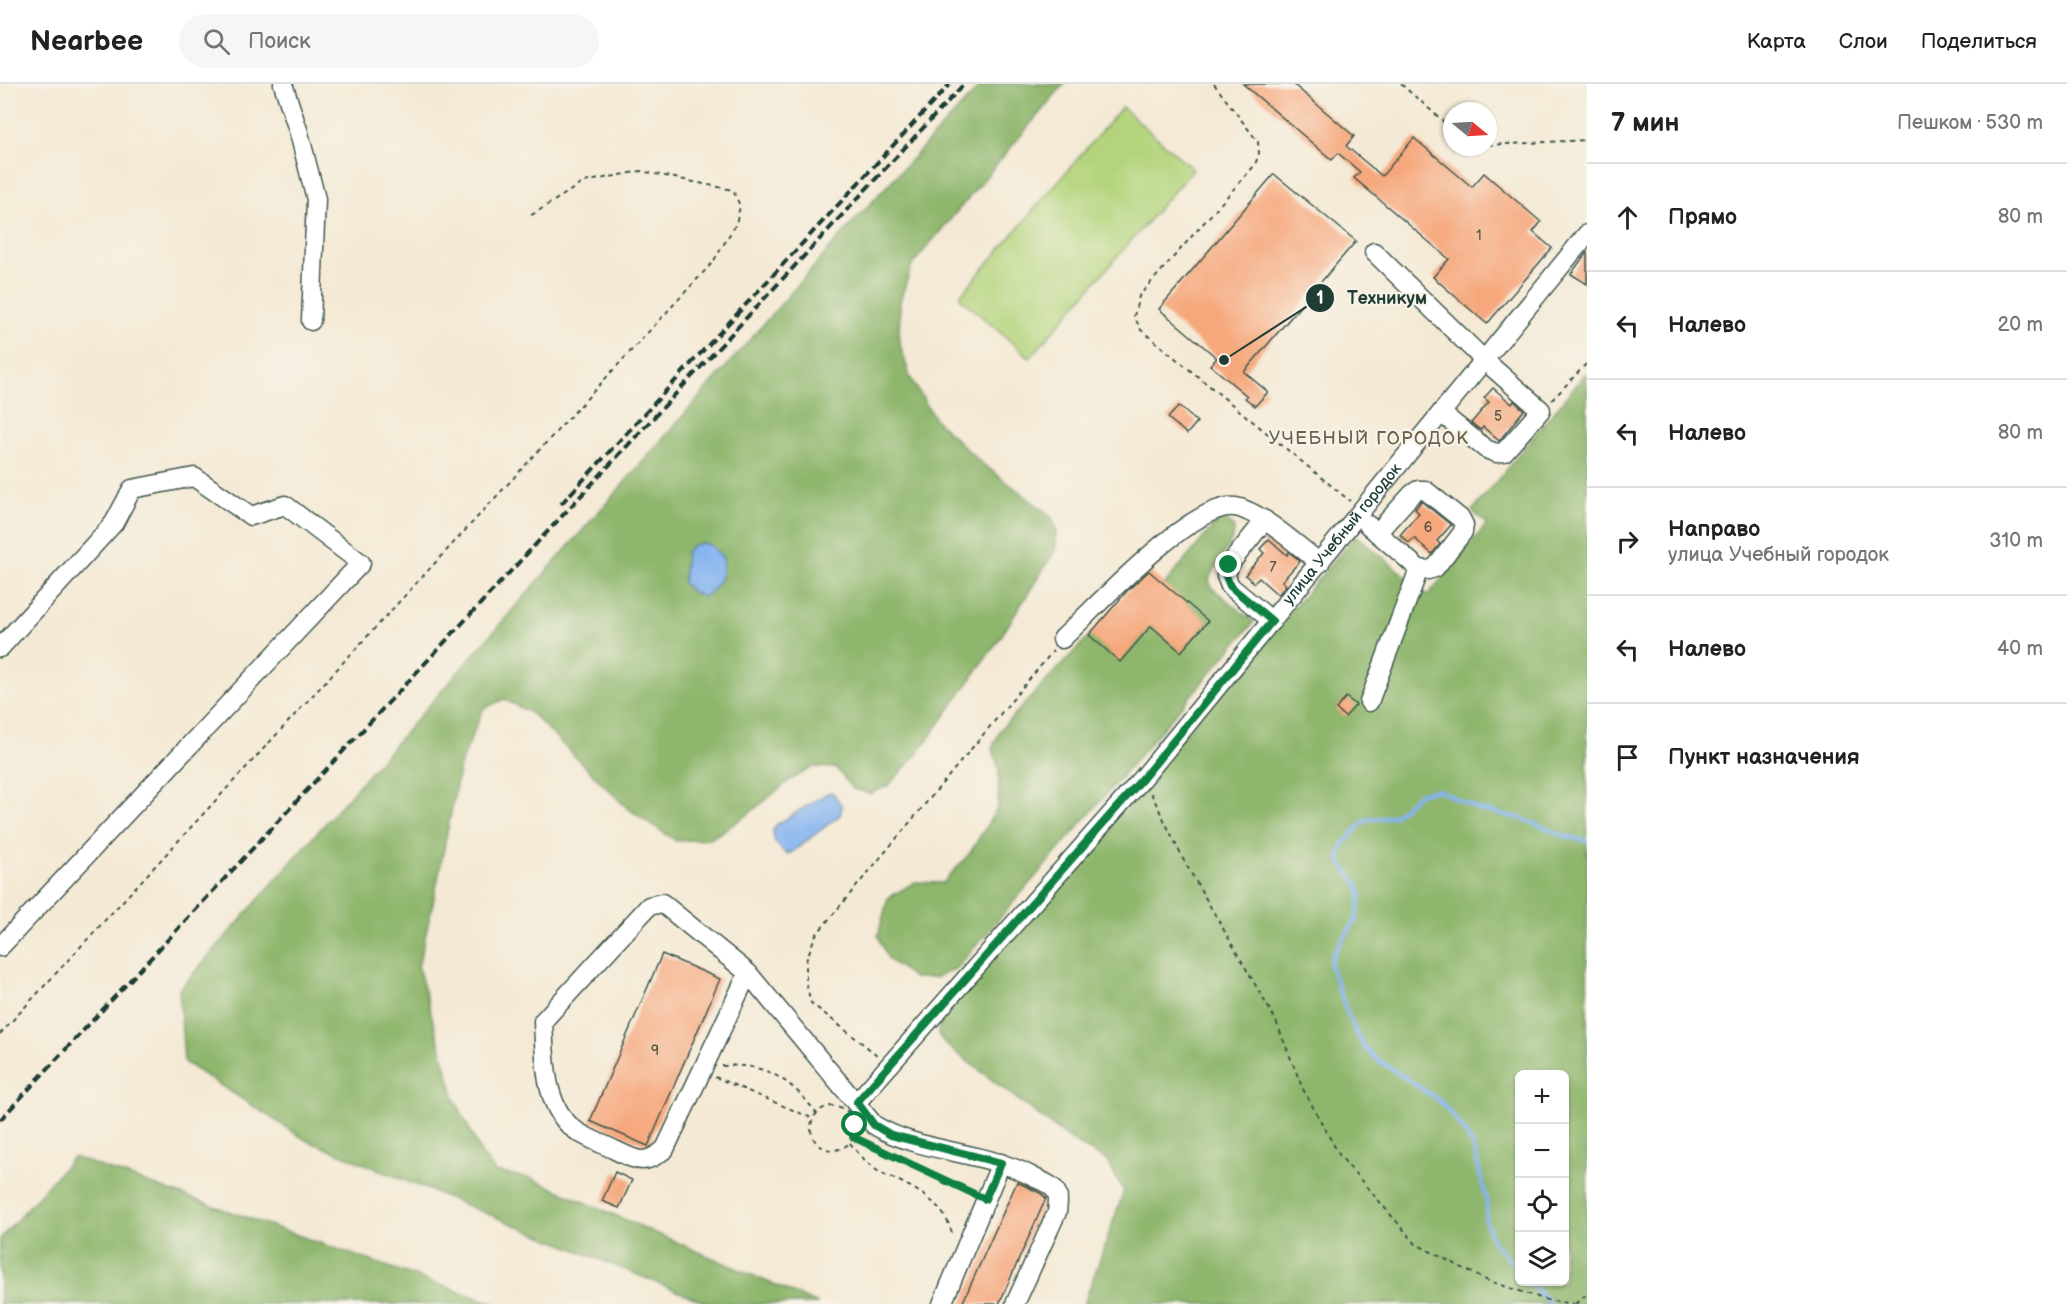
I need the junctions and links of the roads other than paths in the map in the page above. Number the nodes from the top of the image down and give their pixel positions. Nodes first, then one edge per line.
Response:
1 (283, 84) edge
2 (1587, 234) edge
3 (1374, 252) dead end
4 (311, 321) dead end
5 (1484, 360) junction
6 (1441, 413) junction
7 (1359, 513) junction
8 (1265, 520) junction
9 (1377, 533) junction
10 (1320, 563) junction
11 (1419, 569) junction
12 (1272, 621) junction
13 (1062, 639) road end
14 (0, 648) edge
15 (1369, 702) dead end
16 (0, 947) edge
17 (748, 973) junction
18 (857, 1102) junction
19 (1001, 1163) junction
20 (942, 1304) edge
21 (1015, 1304) edge

1 - 4 street
2 - 5 street, улица Учебный городок
3 - 5 street
5 - 6 street, улица Учебный городок
5 - 6 street
6 - 7 street, улица Учебный городок
7 - 9 street
7 - 10 street, улица Учебный городок
8 - 10 street
8 - 12 street
8 - 13 street
9 - 11 street
9 - 11 street
10 - 12 street, улица Учебный городок
11 - 15 street
12 - 18 street, улица Учебный городок
14 - 16 street
17 - 17 street
17 - 18 street
18 - 19 street
19 - 20 street
19 - 21 street

